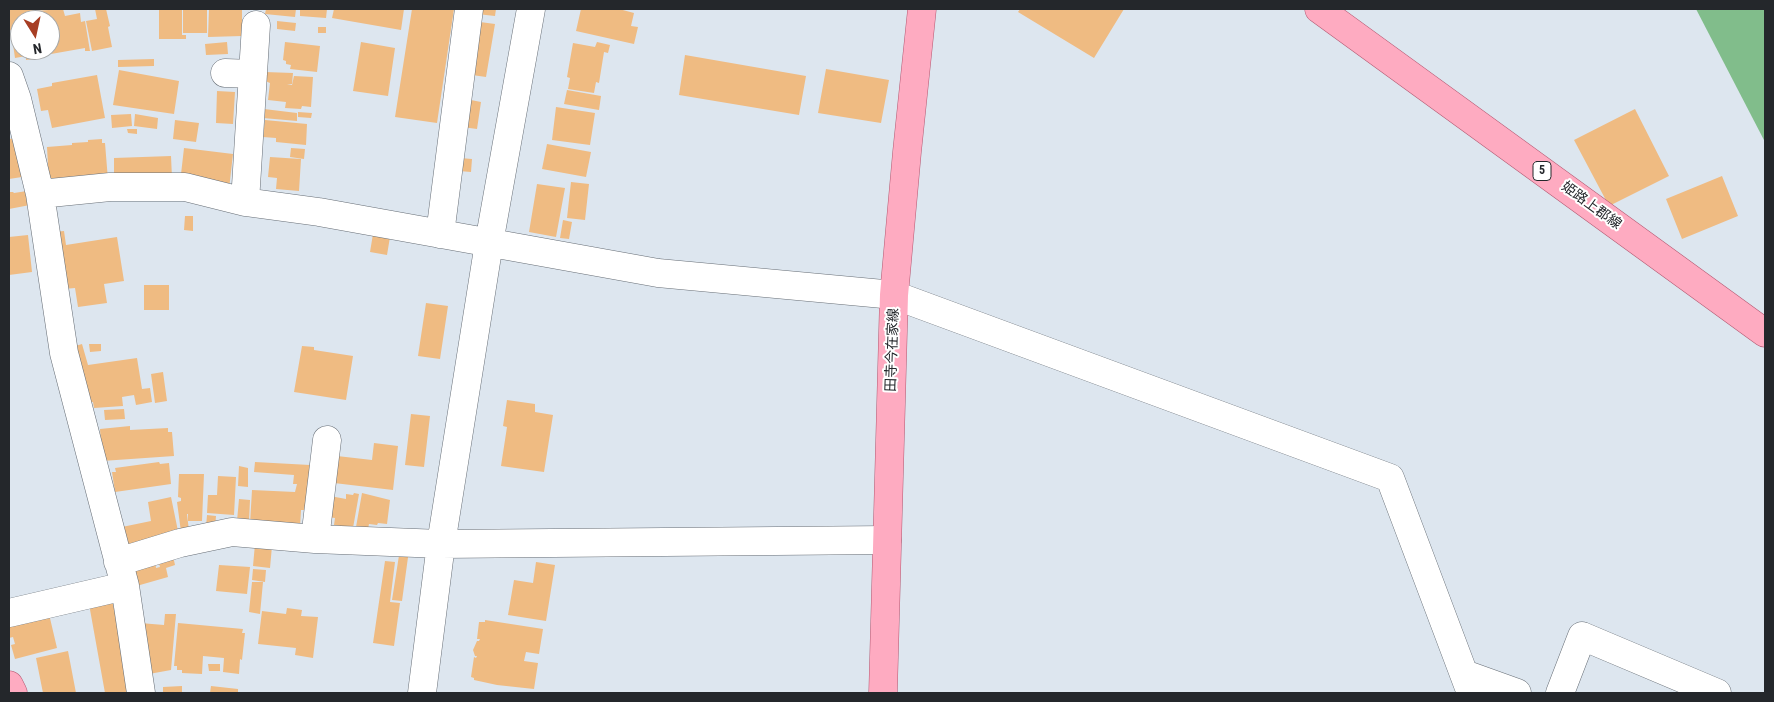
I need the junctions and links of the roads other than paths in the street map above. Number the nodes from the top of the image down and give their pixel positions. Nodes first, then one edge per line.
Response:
1 (469, 9) edge
2 (531, 9) edge
3 (922, 9) edge
4 (1319, 9) edge
5 (256, 25) dead end
6 (225, 73) dead end
7 (253, 74) junction
8 (9, 76) edge
9 (40, 194) junction
10 (244, 202) junction
11 (440, 234) junction
12 (489, 243) junction
13 (894, 295) junction
14 (1765, 333) edge
15 (327, 440) dead end
16 (315, 539) junction
17 (887, 540) junction
18 (441, 544) junction
19 (121, 574) junction
20 (9, 613) edge
21 (1467, 684) edge
22 (9, 685) edge
23 (13, 693) edge
24 (142, 693) edge
25 (422, 693) edge
26 (883, 693) edge
27 (1517, 693) edge
28 (1560, 693) edge
29 (1717, 693) edge

1 - 11 street
2 - 12 street
3 - 13 main road, 田寺今在家線
4 - 14 main road, 姫路上郡線 / 5
5 - 7 street
6 - 7 street
7 - 10 street
8 - 9 street
9 - 10 street
9 - 19 street
10 - 11 street
11 - 12 street
12 - 13 street
12 - 18 street
13 - 17 main road, 田寺今在家線
13 - 21 street
15 - 16 street
16 - 18 street
16 - 19 street
17 - 18 street
17 - 26 main road, 田寺今在家線
18 - 25 street
19 - 20 street
19 - 24 street
21 - 27 street
22 - 23 main road
28 - 29 street

